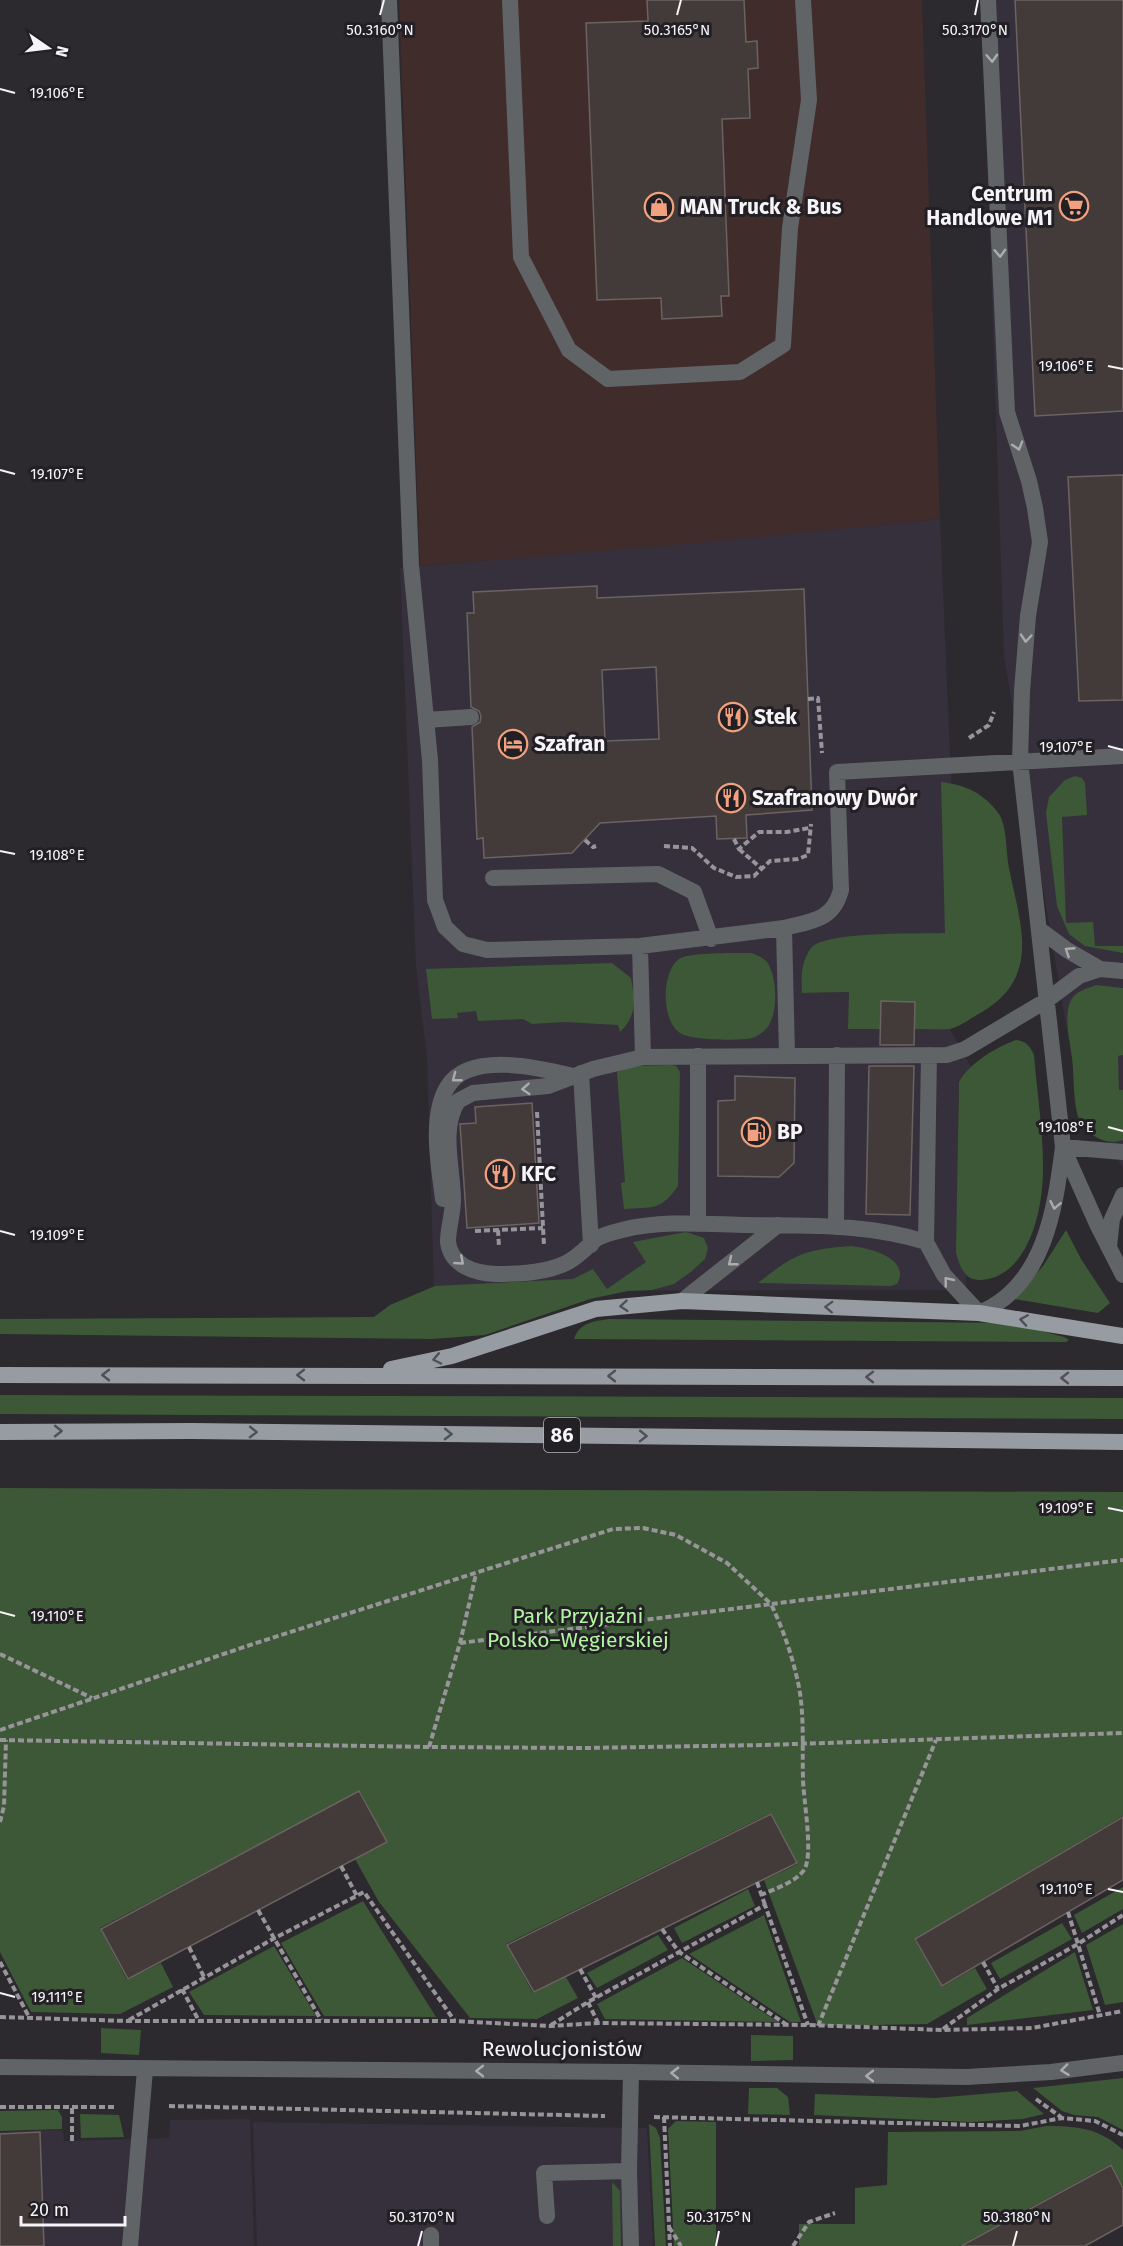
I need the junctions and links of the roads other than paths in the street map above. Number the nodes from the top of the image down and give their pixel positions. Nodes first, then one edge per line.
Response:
1 (388, 0) edge
2 (510, 0) edge
3 (803, 0) edge
4 (988, 0) edge
5 (471, 717) dead end
6 (426, 720) junction
7 (1123, 756) edge
8 (1020, 760) junction
9 (493, 879) dead end
10 (784, 928) junction
11 (1040, 930) junction
12 (711, 939) junction
13 (640, 946) junction
14 (1100, 969) junction
15 (1123, 971) edge
16 (1047, 1000) junction
17 (787, 1055) junction
18 (837, 1055) junction
19 (929, 1055) junction
20 (698, 1056) junction
21 (644, 1057) junction
22 (577, 1074) junction
23 (1063, 1147) junction
24 (1123, 1152) edge
25 (1123, 1195) edge
26 (698, 1224) junction
27 (778, 1226) junction
28 (836, 1227) junction
29 (448, 1235) junction
30 (926, 1242) junction
31 (591, 1245) junction
32 (1109, 1248) junction
33 (1123, 1275) edge
34 (682, 1301) junction
35 (979, 1313) junction
36 (1123, 1336) edge
37 (0, 1375) edge
38 (360, 1376) junction
39 (1123, 1378) edge
40 (0, 1432) edge
41 (1123, 1442) edge
42 (1123, 2063) edge
43 (0, 2067) edge
44 (145, 2070) junction
45 (631, 2072) junction
46 (629, 2171) junction
47 (547, 2216) dead end
48 (130, 2246) edge
49 (630, 2246) edge

1 - 6 street
2 - 3 street
4 -> 8 street
5 - 6 street
6 - 13 street
7 - 8 street
8 - 10 street
8 - 11 street
9 - 12 street
10 - 12 street
10 - 17 street
14 -> 11 street
11 - 16 street
12 - 13 street
13 - 21 street
14 - 15 street
14 - 16 street
16 - 19 street
16 - 23 street
17 - 18 street
17 - 20 street
18 - 19 street
18 - 28 street
19 - 30 street
20 - 21 street
20 - 26 street
21 - 22 street
22 -> 29 street
22 -> 29 street
22 - 31 street
23 - 24 street
23 - 32 street
23 -> 35 street
25 - 32 street
26 - 27 street
26 - 31 street
27 - 28 street
27 -> 34 street
28 - 30 street
29 -> 31 street
35 -> 30 street
32 - 33 street
35 -> 34 main road
34 -> 38 main road
36 -> 35 main road
38 -> 37 main road
39 -> 38 main road
40 -> 41 main road, 86
42 -> 45 street, Rewolucjonistów
43 - 44 street, Rewolucjonistów
45 -> 44 street, Rewolucjonistów
44 - 48 street
45 - 46 street
46 - 47 street
46 - 49 street

